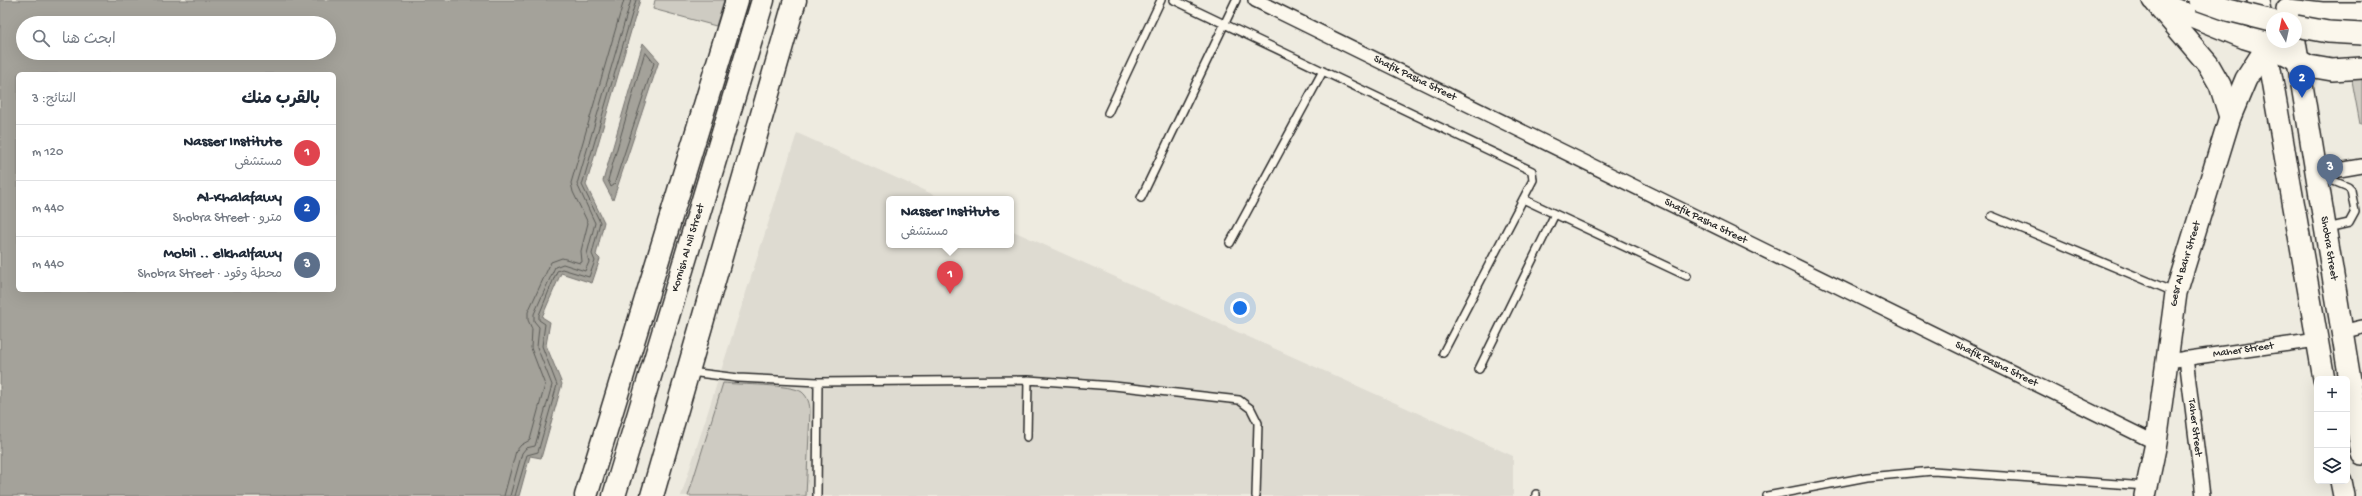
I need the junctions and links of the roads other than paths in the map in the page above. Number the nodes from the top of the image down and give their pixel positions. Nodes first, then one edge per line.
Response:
1 (738, 0) edge
2 (763, 0) edge
3 (795, 0) edge
4 (1161, 0) edge
5 (1174, 0) edge
6 (1236, 0) edge
7 (1255, 0) edge
8 (2153, 0) edge
9 (2200, 0) edge
10 (2258, 0) edge
11 (2266, 13) edge
12 (2362, 13) edge
13 (2302, 14) edge
14 (2302, 21) edge
15 (1224, 24) junction
16 (2362, 34) edge
17 (2266, 36) edge
18 (2266, 44) edge
19 (2266, 48) edge
20 (2268, 48) edge
21 (2280, 48) edge
22 (2297, 52) edge
23 (2362, 68) edge
24 (1323, 71) junction
25 (1108, 113) dead end
26 (2230, 117) junction
27 (2362, 166) edge
28 (2316, 174) junction
29 (1141, 198) dead end
30 (1523, 199) junction
31 (1555, 214) junction
32 (1992, 216) dead end
33 (2324, 228) junction
34 (1230, 243) dead end
35 (1687, 276) dead end
36 (2176, 293) junction
37 (2362, 327) edge
38 (2341, 332) junction
39 (2317, 340) junction
40 (1443, 353) dead end
41 (2177, 359) junction
42 (1479, 369) dead end
43 (688, 372) junction
44 (2323, 376) edge
45 (1028, 380) junction
46 (818, 382) junction
47 (1027, 438) dead end
48 (2156, 443) junction
49 (2362, 454) edge
50 (2342, 484) edge
51 (2146, 491) edge
52 (586, 496) edge
53 (614, 496) edge
54 (652, 496) edge
55 (816, 496) edge
56 (1256, 496) edge
57 (1767, 496) edge
58 (2203, 496) edge
59 (2344, 496) edge

1 - 52 highway
2 - 53 highway, Kornish Al Nil Street
3 - 43 highway
4 - 25 lane
5 - 15 lane
6 - 15 lane
7 - 48 street, Shafik Pasha Street
8 - 18 main road
8 - 26 main road
9 - 11 main road, bridge
10 - 17 main road
12 - 13 main road
14 - 16 main road, bridge
15 - 24 lane
15 - 29 lane
19 - 26 main road, Gesr Al Bahr Street
20 - 39 main road
21 - 22 main road
22 - 23 main road
22 - 28 main road, Shobra Street
24 - 30 lane
24 - 34 lane
26 - 36 main road, Gesr Al Bahr Street
27 - 28 street
28 - 33 main road, Shobra Street
28 - 33 lane
30 - 31 lane
30 - 40 lane
31 - 35 lane
31 - 42 lane
32 - 36 lane
33 - 38 main road, Shobra Street
36 - 41 main road, Gesr Al Bahr Street
37 - 38 street
38 - 49 main road, Shobra Street
39 - 41 street, Maher Street
39 - 44 main road
41 - 48 main road, Gesr Al Bahr Street
41 - 58 street, Taher Street
43 - 46 lane
43 - 54 highway
45 - 46 lane
45 - 47 lane
45 - 56 lane
46 - 55 lane
48 - 51 main road, Gesr Al Bahr Street
50 - 59 main road
51 - 57 lane

